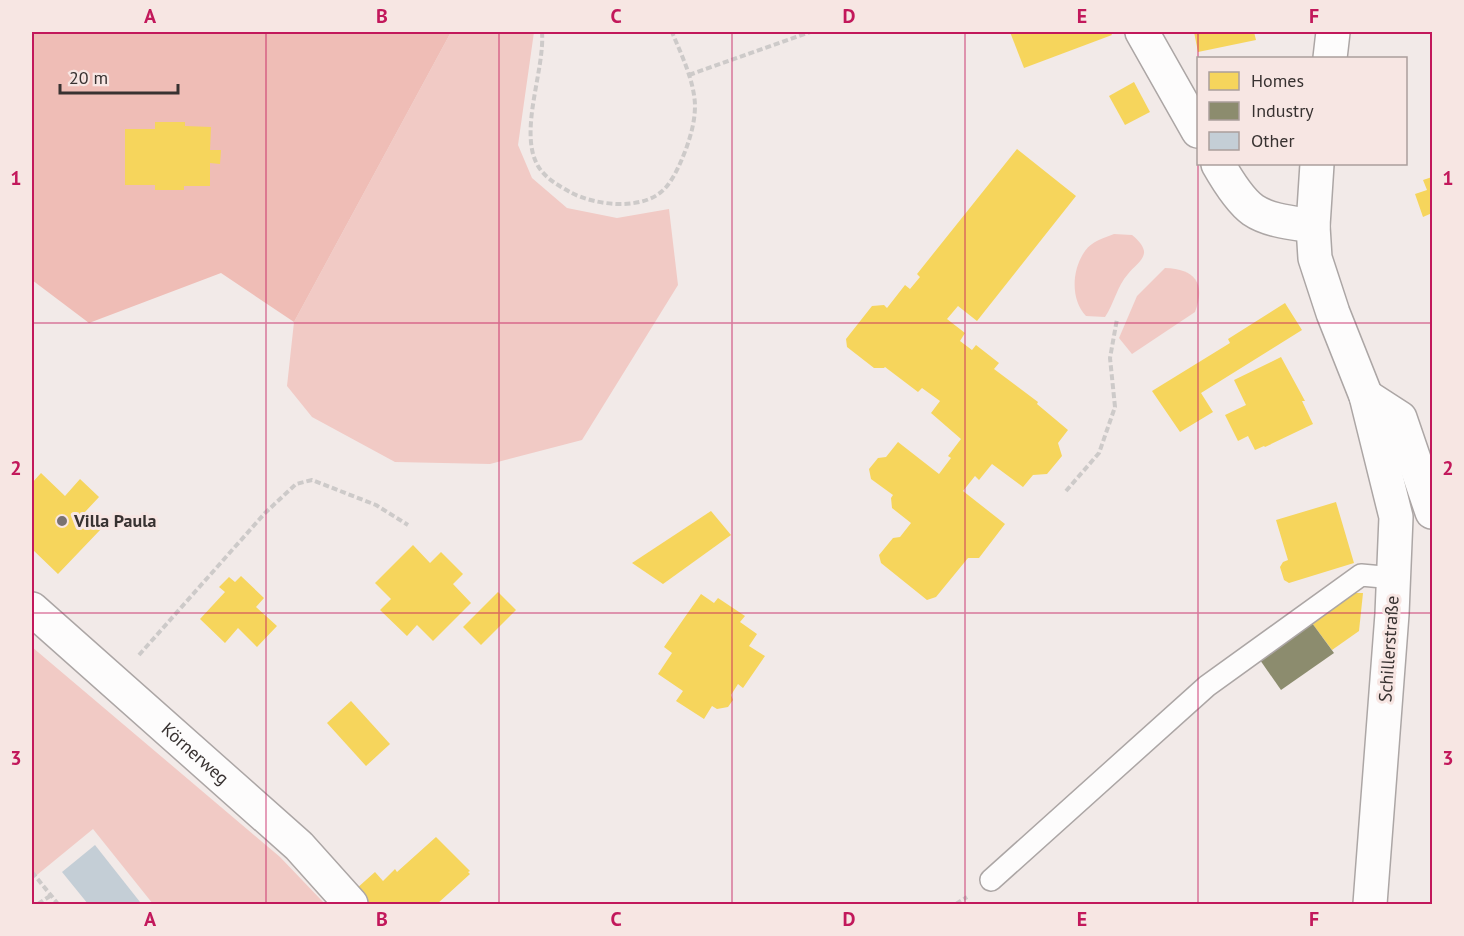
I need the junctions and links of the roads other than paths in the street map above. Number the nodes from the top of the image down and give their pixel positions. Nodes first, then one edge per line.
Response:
1 (1143, 32) edge
2 (1333, 32) edge
3 (1330, 57) edge
4 (1197, 129) edge
5 (1219, 165) edge
6 (1317, 165) edge
7 (1313, 226) junction
8 (1366, 396) junction
9 (1432, 512) edge
10 (1394, 578) junction
11 (32, 609) edge
12 (991, 880) dead end
13 (351, 904) edge
14 (1370, 904) edge

1 - 4 street
2 - 3 street
5 - 7 street
6 - 7 street, Schillerstraße
7 - 8 street, Schillerstraße
8 - 9 street
8 - 10 street, Schillerstraße
10 - 12 lane
10 - 14 street, Schillerstraße
11 - 13 street, Körnerweg

